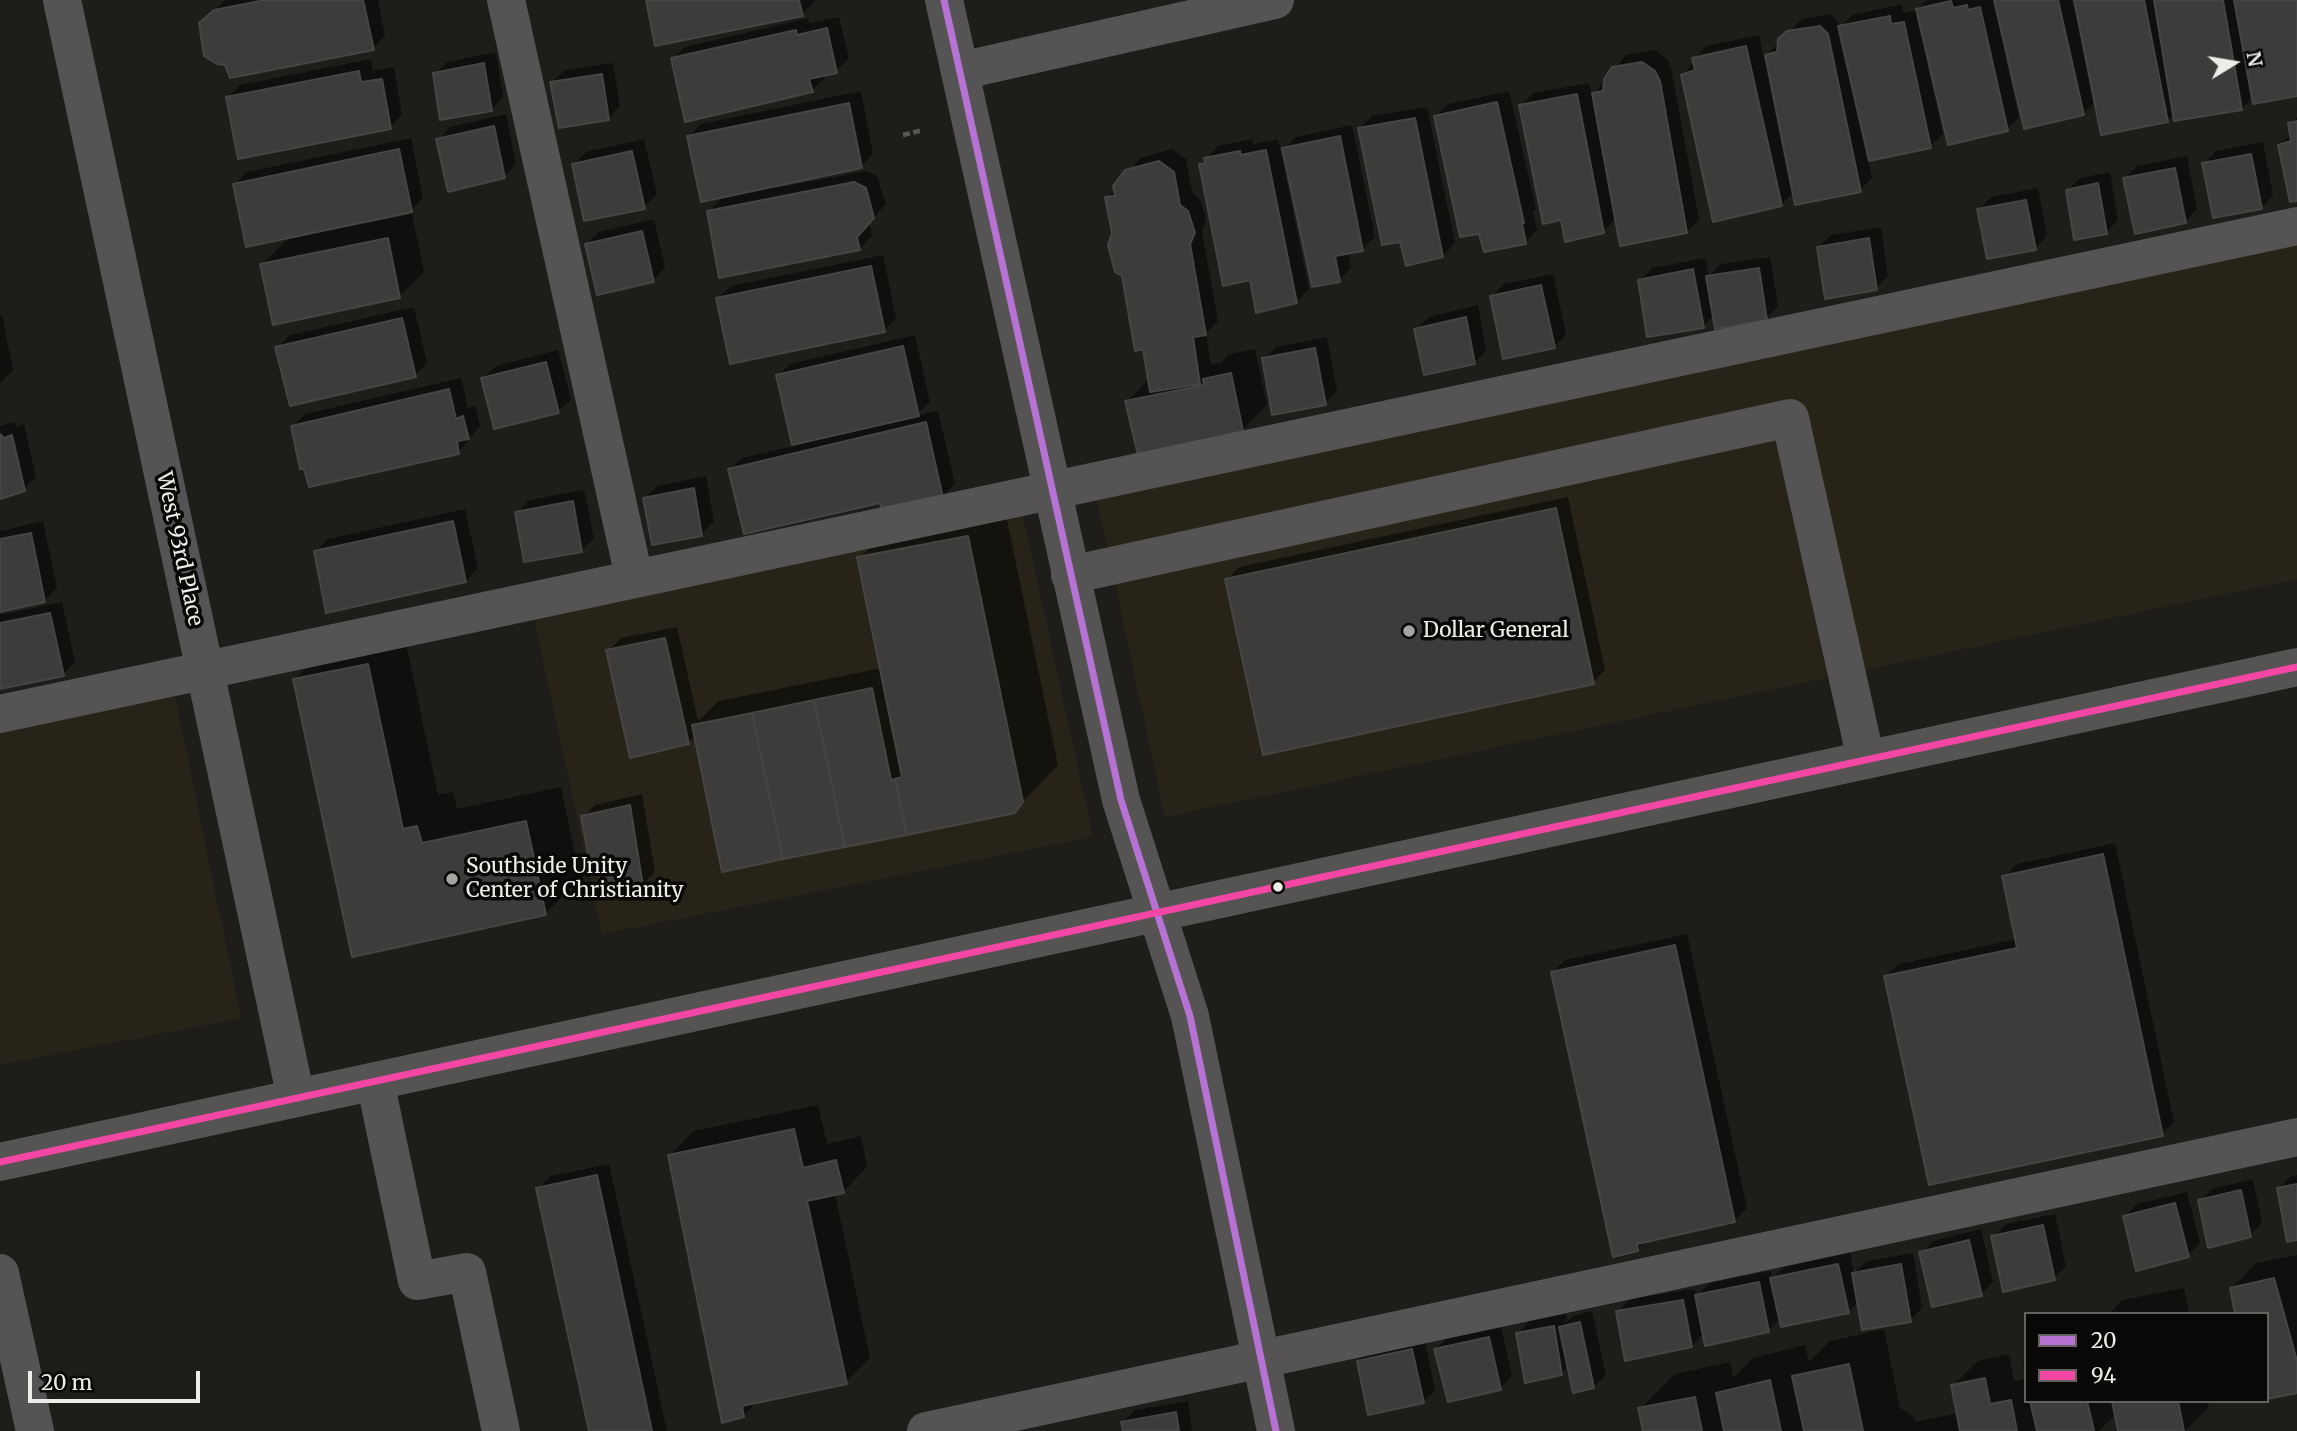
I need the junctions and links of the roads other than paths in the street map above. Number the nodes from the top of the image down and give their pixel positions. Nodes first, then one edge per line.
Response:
1 (62, 0) edge
2 (506, 0) edge
3 (944, 0) edge
4 (1275, 0) edge
5 (960, 71) junction
6 (2297, 226) edge
7 (1052, 490) junction
8 (1070, 575) junction
9 (634, 578) junction
10 (2297, 667) edge
11 (204, 668) junction
12 (0, 713) edge
13 (1866, 760) junction
14 (1157, 913) junction
15 (375, 1081) junction
16 (296, 1098) junction
17 (2297, 1137) edge
18 (0, 1162) edge
19 (0, 1273) edge
20 (1261, 1359) junction
21 (35, 1431) edge
22 (501, 1431) edge
23 (926, 1431) edge
24 (1276, 1431) edge

1 - 11 street, West 93rd Place
2 - 9 street
3 - 5 street
4 - 5 street
5 - 7 street
6 - 7 street
7 - 8 street
7 - 9 street
8 - 13 street
8 - 14 street
9 - 11 street
10 - 13 main road
11 - 12 street
11 - 16 street, West 93rd Place
13 - 14 main road
14 - 15 main road
14 - 20 street
15 - 16 main road
15 - 22 street
16 - 18 main road
17 - 20 street
19 - 21 street
20 - 23 street
20 - 24 street

